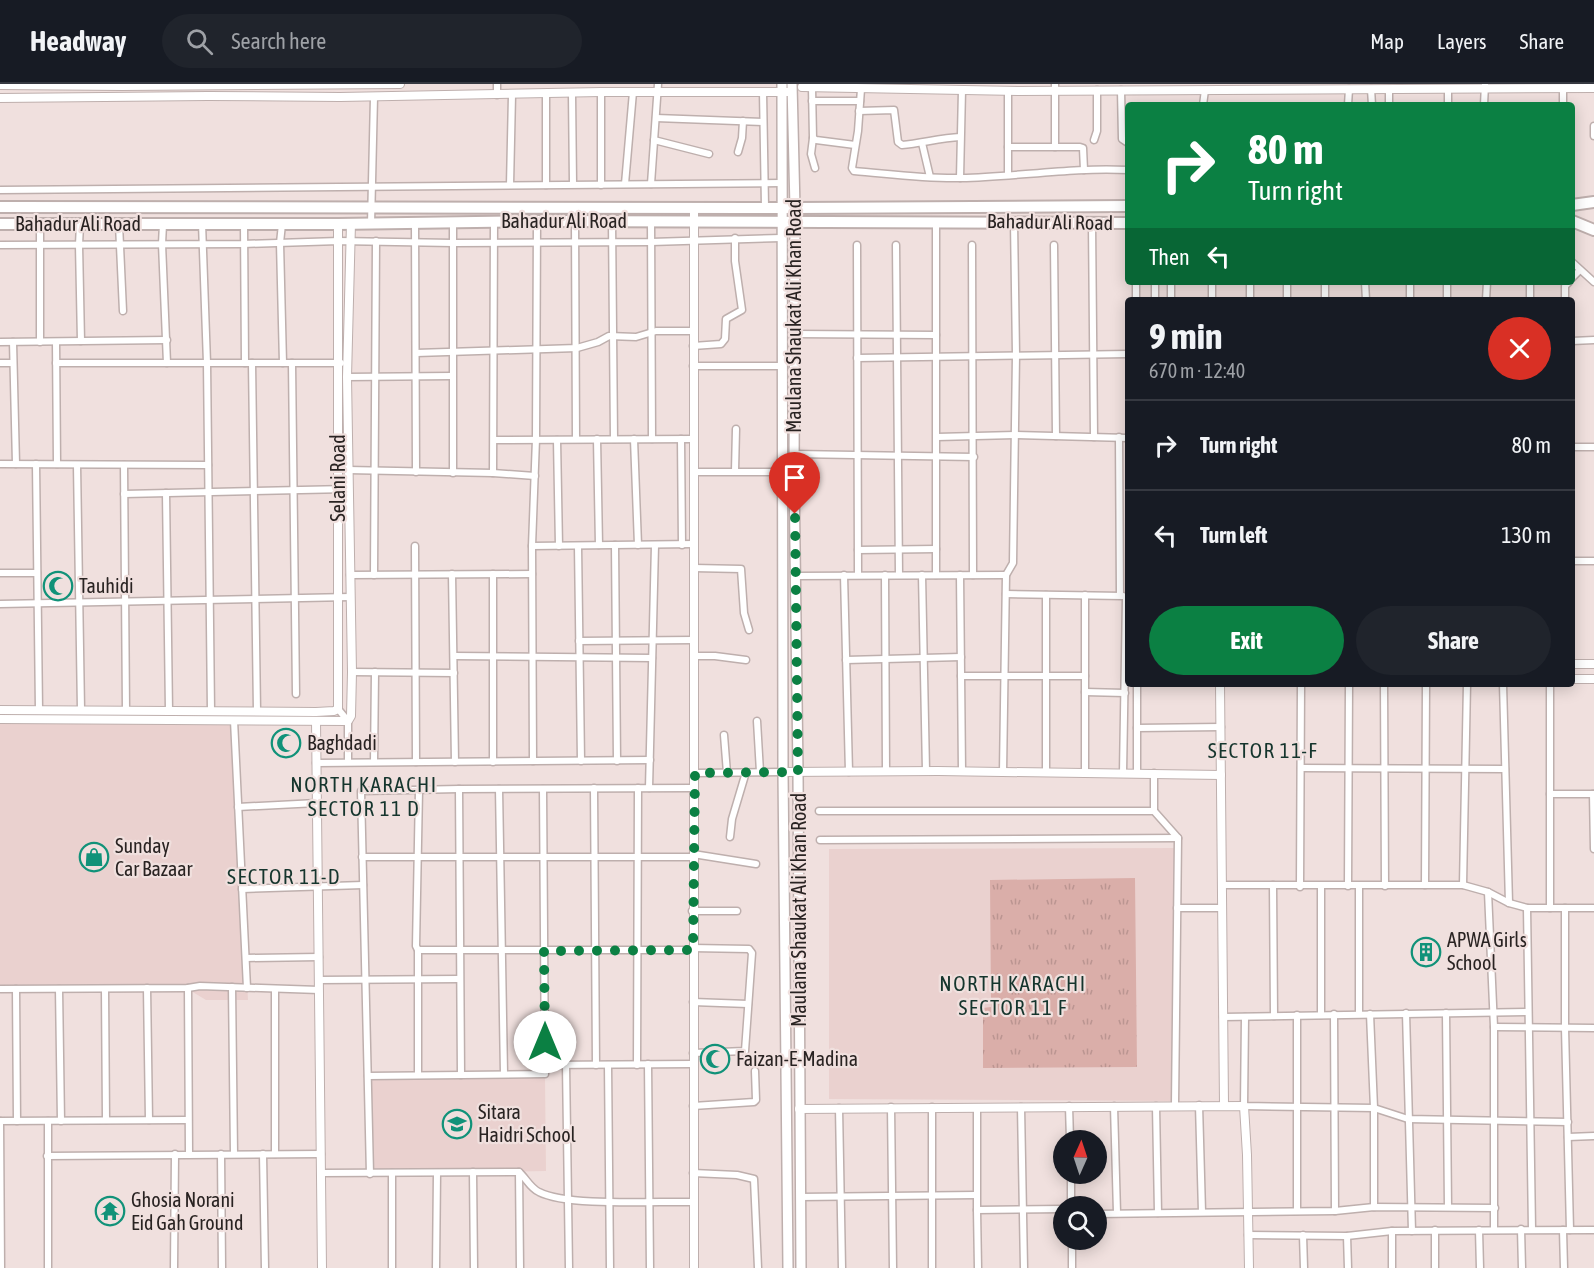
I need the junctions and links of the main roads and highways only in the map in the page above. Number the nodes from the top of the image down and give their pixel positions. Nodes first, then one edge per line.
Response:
1 (796, 87) edge
2 (782, 88) edge
3 (1594, 202) edge
4 (1575, 205) edge
5 (1125, 206) edge
6 (0, 207) edge
7 (781, 207) junction
8 (795, 208) junction
9 (781, 222) junction
10 (795, 222) junction
11 (1575, 222) edge
12 (1125, 223) edge
13 (0, 224) edge
14 (1594, 230) edge
15 (788, 1268) edge
16 (801, 1268) edge

1 - 8 main road, Maulana Shaukat Ali Khan Road
2 - 7 main road, Maulana Shaukat Ali Khan Road
3 - 4 main road
5 - 8 main road, Bahadur Ali Road
6 - 7 main road, Bahadur Ali Road
7 - 8 main road, Bahadur Ali Road
7 - 9 main road, Maulana Shaukat Ali Khan Road
8 - 10 main road, Maulana Shaukat Ali Khan Road
9 - 10 main road, Bahadur Ali Road
9 - 13 main road, Bahadur Ali Road
9 - 15 main road, Maulana Shaukat Ali Khan Road
10 - 12 main road, Bahadur Ali Road
10 - 16 main road, Maulana Shaukat Ali Khan Road
11 - 14 main road

